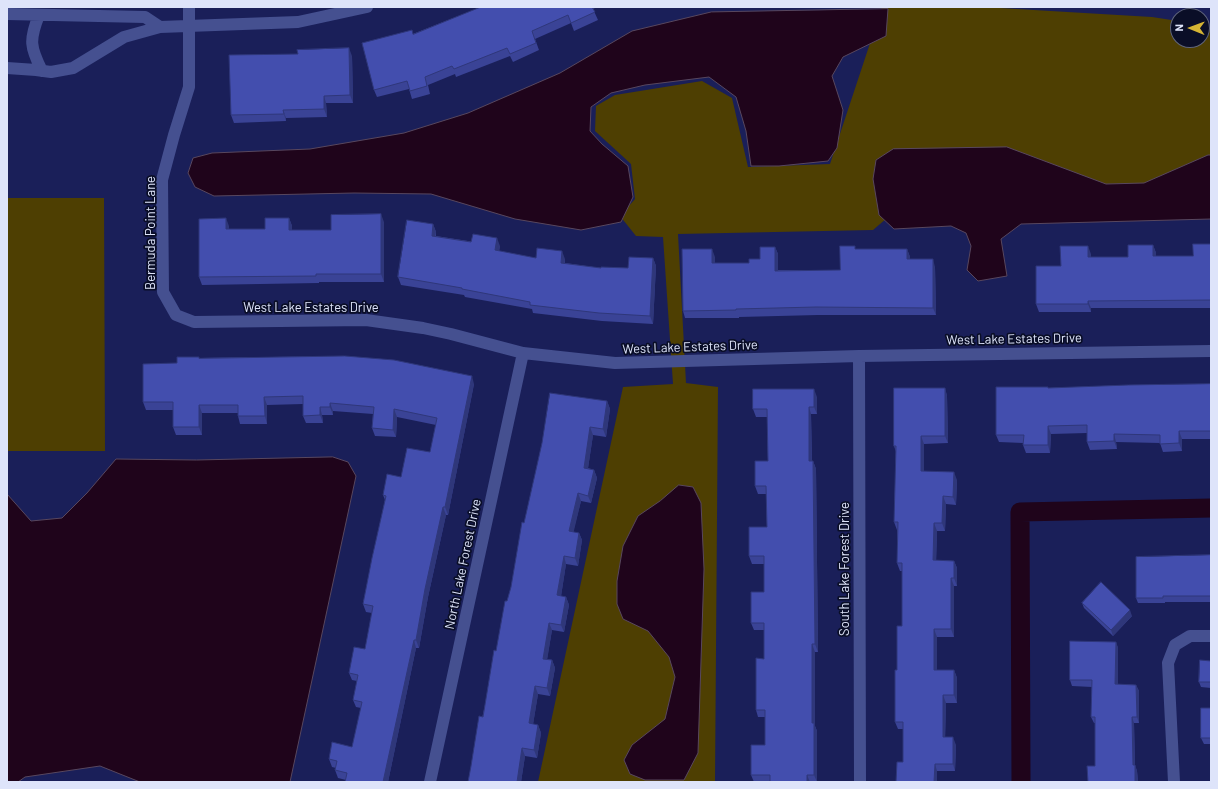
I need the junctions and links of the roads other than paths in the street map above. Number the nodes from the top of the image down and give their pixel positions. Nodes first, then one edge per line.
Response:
1 (189, 7) edge
2 (367, 7) edge
3 (7, 14) edge
4 (39, 15) junction
5 (160, 27) junction
6 (189, 27) junction
7 (7, 68) edge
8 (42, 71) junction
9 (176, 315) joint
10 (1211, 351) edge
11 (523, 353) junction
12 (859, 356) junction
13 (1211, 636) edge
14 (430, 782) edge
15 (860, 782) edge
16 (1174, 782) edge

1 - 6 street, Bermuda Point Lane
2 - 6 street
3 - 4 street
4 - 5 street
4 - 8 street
5 - 6 street
5 - 8 street
6 - 9 street, Bermuda Point Lane
7 - 8 street
9 - 11 street, West Lake Estates Drive
10 - 12 street, West Lake Estates Drive
11 - 12 street, West Lake Estates Drive
11 - 14 street, North Lake Forest Drive
12 - 15 street, South Lake Forest Drive
13 - 16 street

